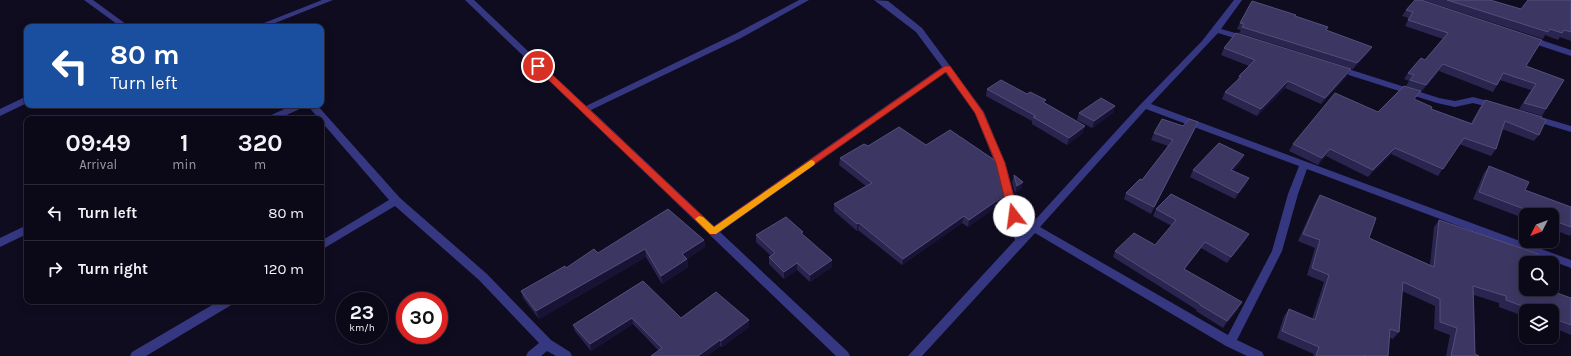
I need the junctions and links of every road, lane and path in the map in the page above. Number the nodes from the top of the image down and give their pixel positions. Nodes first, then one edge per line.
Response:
1 (88, 0) edge
2 (329, 0) edge
3 (469, 0) edge
4 (805, 0) edge
5 (1238, 0) edge
6 (884, 1) edge
7 (122, 24) edge
8 (266, 24) edge
9 (1216, 30) junction
10 (1518, 35) edge
11 (1254, 42) edge
12 (1571, 53) edge
13 (1330, 66) edge
14 (947, 67) junction
15 (24, 101) edge
16 (1145, 105) junction
17 (294, 108) edge
18 (315, 108) edge
19 (1502, 108) edge
20 (584, 110) junction
21 (0, 113) edge
22 (1523, 115) edge
23 (277, 116) edge
24 (322, 116) edge
25 (324, 119) edge
26 (1571, 129) edge
27 (1304, 165) junction
28 (396, 201) junction
29 (1034, 228) junction
30 (24, 231) edge
31 (713, 232) junction
32 (1021, 242) junction
33 (0, 243) edge
34 (324, 244) edge
35 (1571, 264) edge
36 (224, 304) edge
37 (1230, 342) junction
38 (547, 344) junction
39 (136, 356) edge
40 (532, 356) edge
41 (566, 356) edge
42 (844, 356) edge
43 (914, 356) edge
44 (1258, 356) edge

1 - 7 street
2 - 8 street
3 - 20 street
4 - 20 street
5 - 9 street
6 - 14 street
9 - 11 street
9 - 16 street
10 - 12 street
13 - 19 street
14 - 31 street
14 - 32 street
15 - 21 street
16 - 27 street
16 - 29 street
17 - 23 street
18 - 24 street
20 - 31 street
22 - 26 street
25 - 28 street
27 - 35 street
27 - 37 street
28 - 34 street
28 - 38 street
29 - 32 street
29 - 37 street
30 - 33 street
31 - 42 street
32 - 43 street
36 - 39 street
37 - 44 street
38 - 40 street
38 - 41 street

